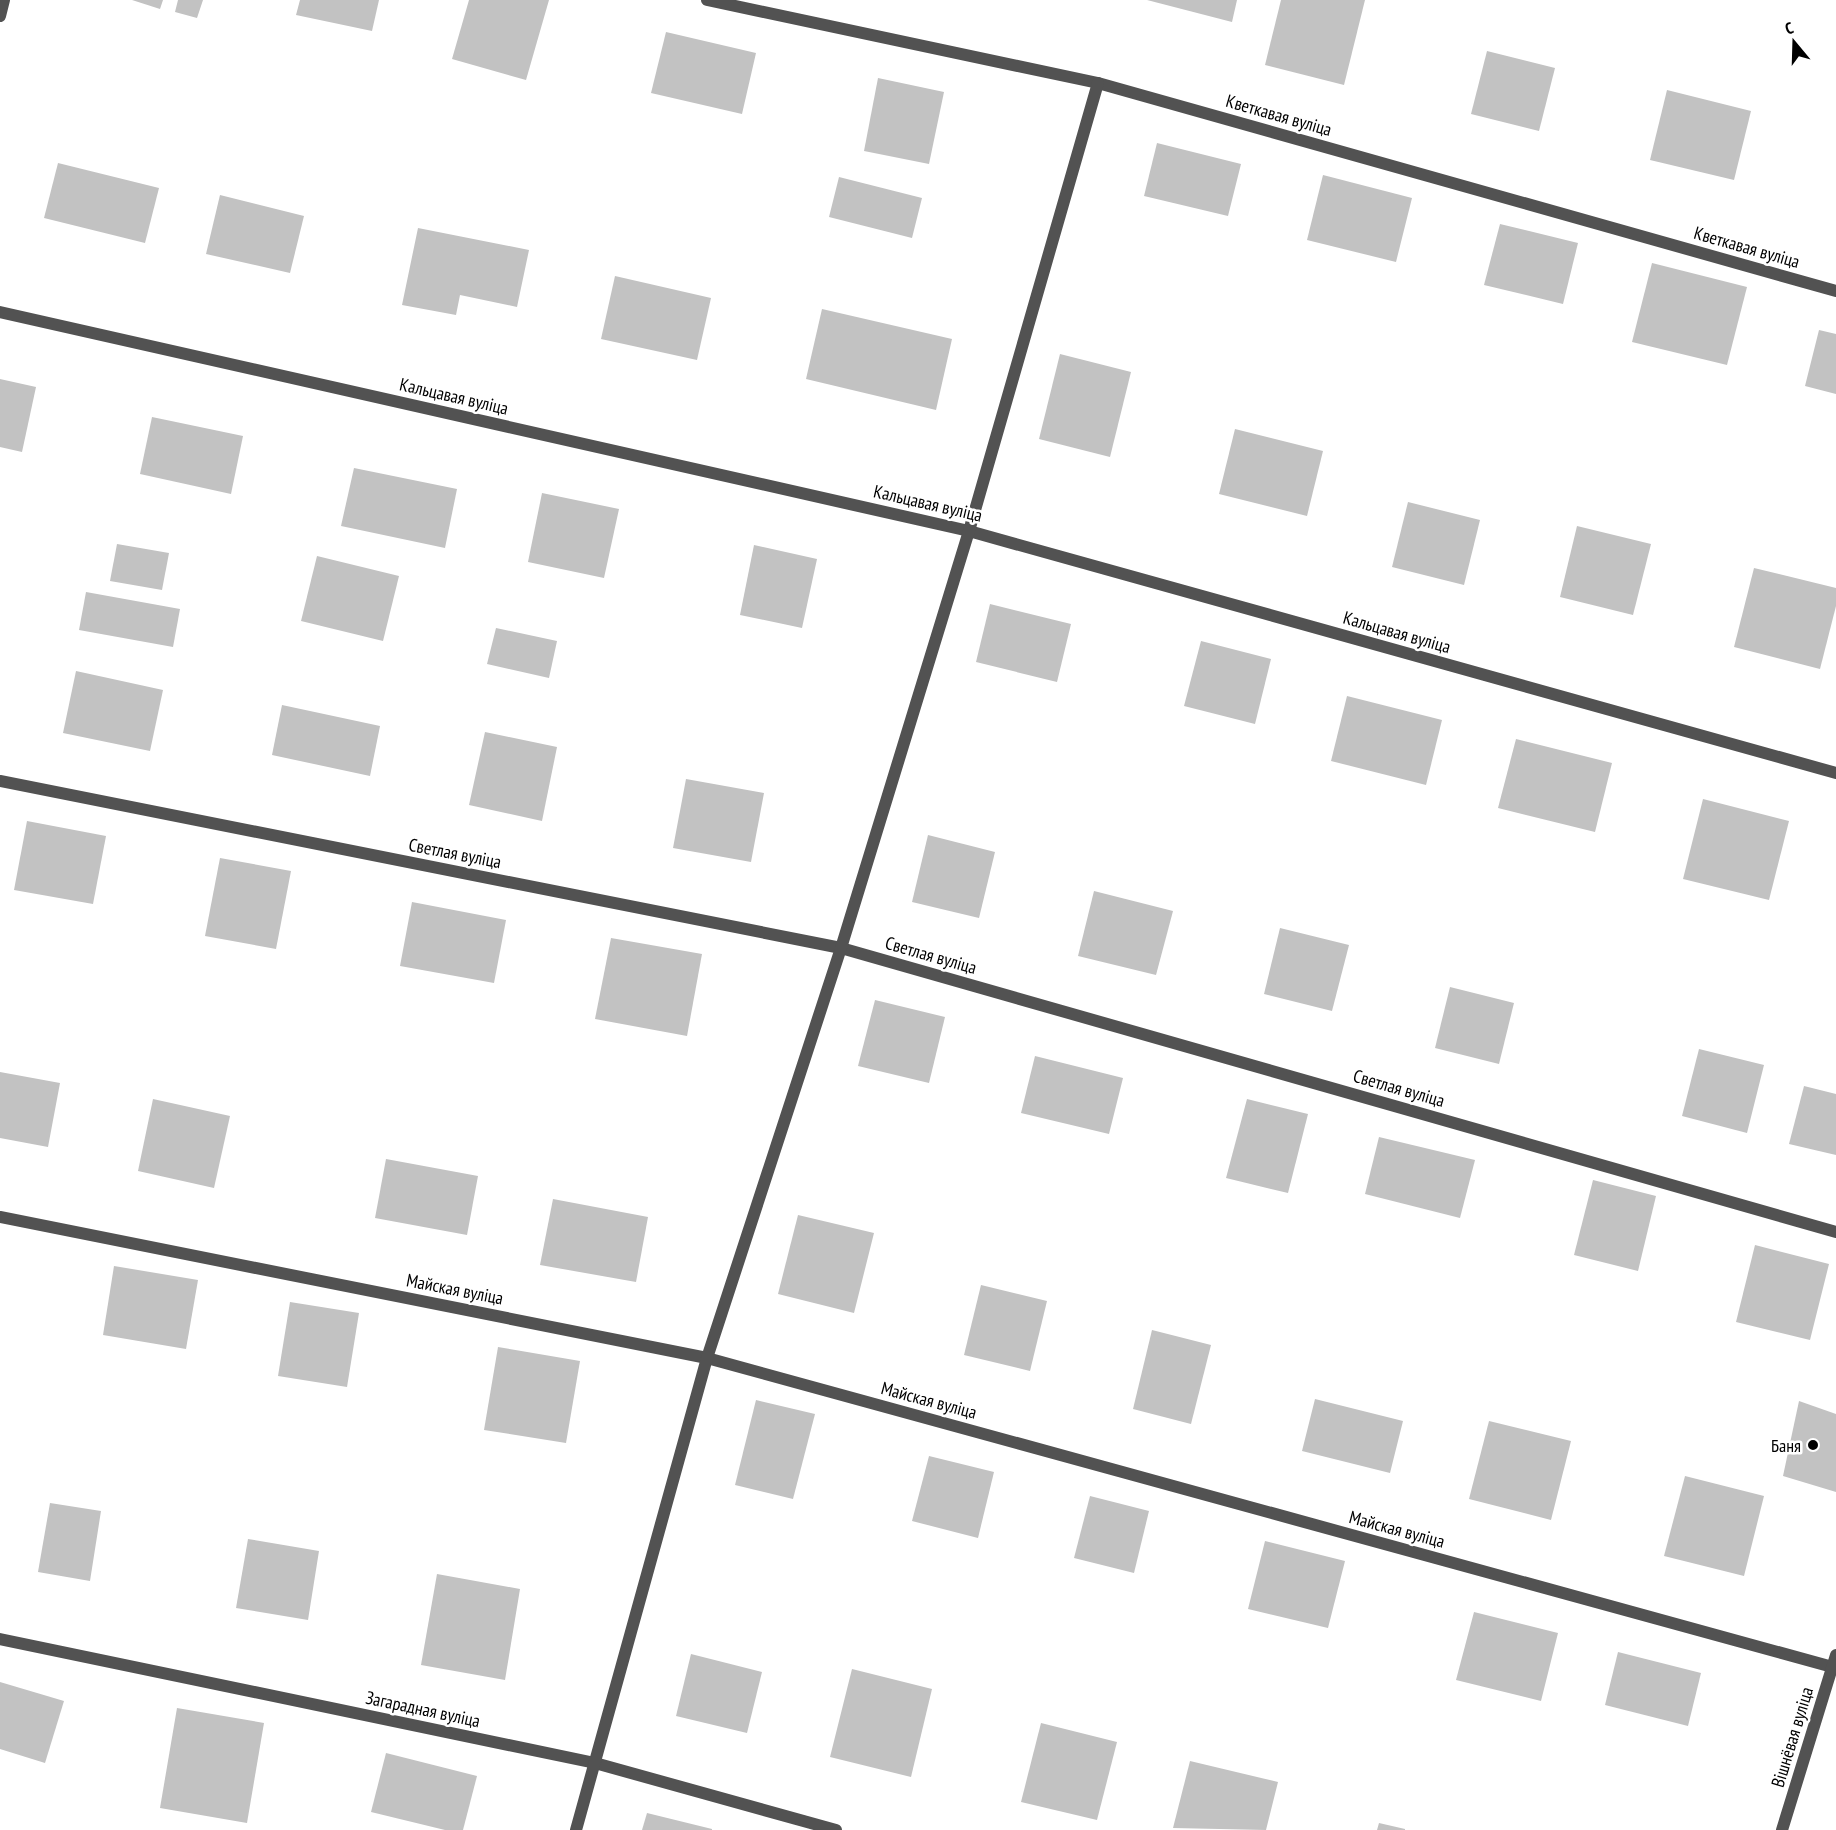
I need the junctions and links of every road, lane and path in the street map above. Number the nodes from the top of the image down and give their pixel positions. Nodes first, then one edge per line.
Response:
1 (4, 0) edge
2 (707, 0) edge
3 (0, 16) edge
4 (1098, 83) junction
5 (1836, 291) edge
6 (0, 312) edge
7 (969, 531) junction
8 (1836, 773) edge
9 (0, 782) edge
10 (841, 948) junction
11 (0, 1217) edge
12 (1836, 1232) edge
13 (707, 1358) junction
14 (0, 1639) edge
15 (1835, 1664) edge
16 (595, 1763) junction
17 (576, 1830) edge
18 (836, 1830) edge
19 (1782, 1830) edge

1 - 3 street
2 - 4 street, Кветкавая вуліца
4 - 5 street, Кветкавая вуліца
4 - 7 street
6 - 7 street, Кальцавая вуліца
7 - 8 street, Кальцавая вуліца
7 - 10 street
9 - 10 street, Светлая вуліца
10 - 12 street, Светлая вуліца
10 - 13 street
11 - 13 street, Майская вуліца
13 - 15 street, Майская вуліца
13 - 16 street
14 - 16 street, Загарадная вуліца
15 - 19 street, Вішнёвая вуліца
16 - 17 street
16 - 18 street, Загарадная вуліца

